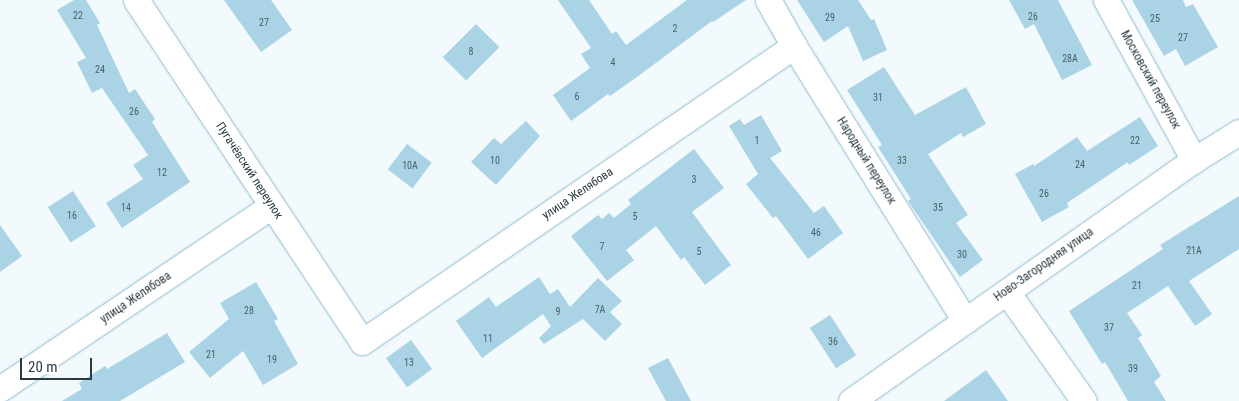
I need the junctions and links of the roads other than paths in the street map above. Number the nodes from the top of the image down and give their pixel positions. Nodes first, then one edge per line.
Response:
1 (136, 0) edge
2 (768, 0) edge
3 (1106, 0) edge
4 (794, 46) junction
5 (1239, 132) edge
6 (1194, 160) junction
7 (271, 206) junction
8 (1007, 292) junction
9 (965, 321) junction
10 (362, 342) joint
11 (0, 389) edge
12 (851, 401) edge
13 (1084, 401) edge

1 - 7 street, Пугачёвский переулок
2 - 4 street, Народный переулок
3 - 6 street, Московский переулок
4 - 9 street, Народный переулок
4 - 10 street, улица Желябова
5 - 6 street, Ново-Загородняя улица
6 - 8 street, Ново-Загородняя улица
7 - 10 street, Пугачёвский переулок
7 - 11 street, улица Желябова
8 - 9 street, Ново-Загородняя улица
8 - 13 street
9 - 12 street, Ново-Загородняя улица

